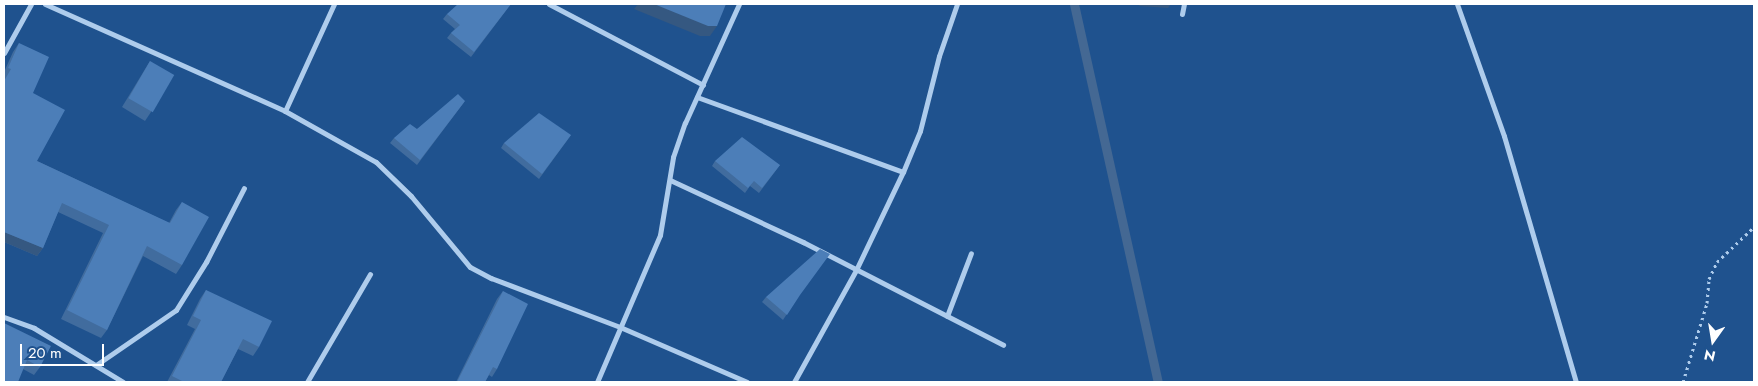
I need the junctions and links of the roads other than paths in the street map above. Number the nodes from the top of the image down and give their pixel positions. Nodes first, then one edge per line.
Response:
1 (31, 4) edge
2 (45, 4) edge
3 (334, 4) edge
4 (549, 4) edge
5 (740, 4) edge
6 (957, 4) edge
7 (1184, 4) edge
8 (1457, 4) edge
9 (1182, 14) dead end
10 (4, 54) edge
11 (703, 85) junction
12 (697, 97) junction
13 (285, 111) junction
14 (903, 172) junction
15 (670, 180) junction
16 (244, 188) dead end
17 (970, 253) dead end
18 (856, 270) junction
19 (370, 274) dead end
20 (947, 316) junction
21 (4, 317) edge
22 (620, 327) junction
23 (1003, 344) dead end
24 (96, 366) junction
25 (123, 382) edge
26 (307, 382) edge
27 (597, 382) edge
28 (747, 382) edge
29 (794, 382) edge
30 (1576, 382) edge

1 - 10 street
2 - 13 street
3 - 13 street
4 - 11 street
5 - 11 street
6 - 14 street
7 - 9 street
8 - 30 street
11 - 12 street
12 - 14 street
12 - 15 street
13 - 22 street
14 - 18 street
15 - 18 street
15 - 22 street
16 - 24 street
17 - 20 street
18 - 20 street
18 - 29 street
19 - 26 street
20 - 23 street
21 - 24 street
22 - 27 street
22 - 28 street
24 - 25 street

